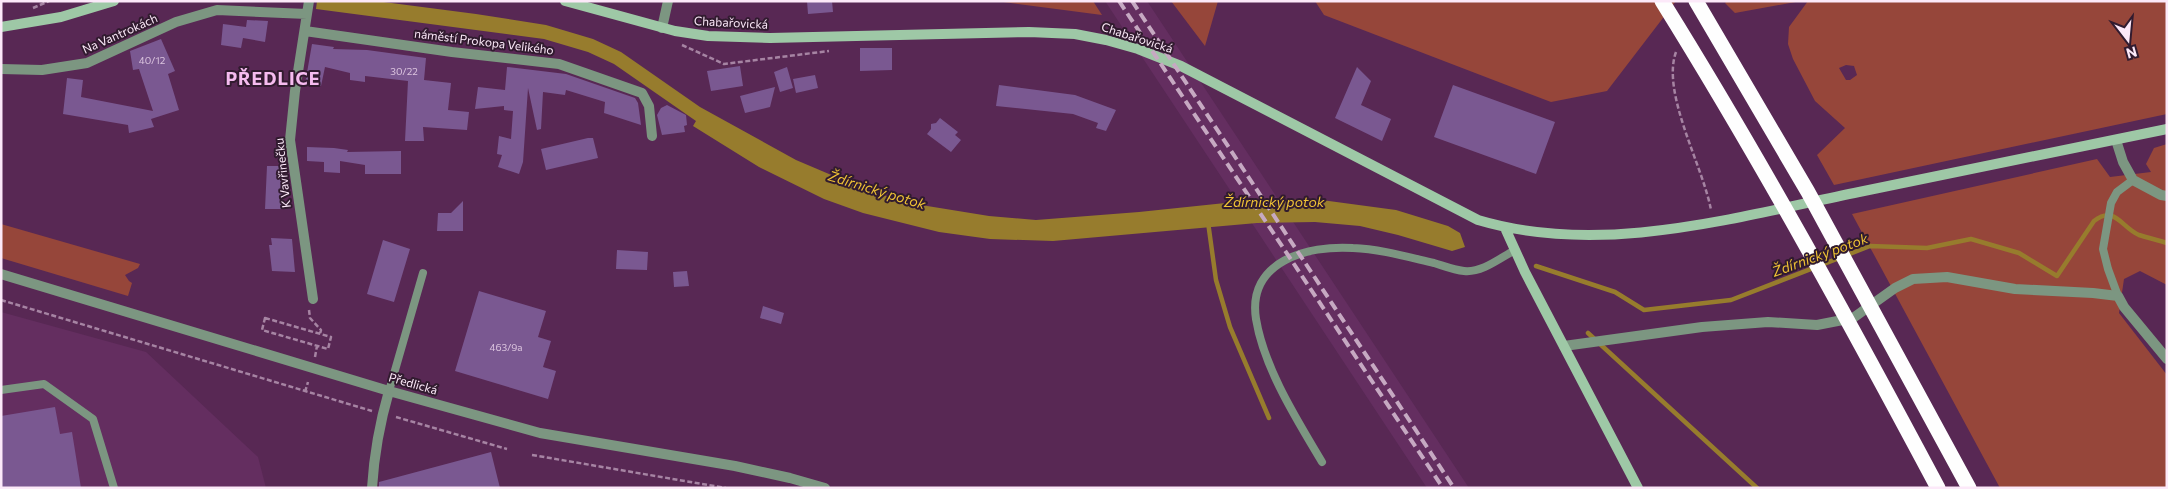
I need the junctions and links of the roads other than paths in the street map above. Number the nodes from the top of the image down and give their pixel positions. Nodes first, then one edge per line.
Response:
1 (114, 1) edge
2 (309, 1) edge
3 (565, 1) edge
4 (668, 1) edge
5 (1662, 1) edge
6 (1696, 1) edge
7 (307, 14) junction
8 (1, 26) edge
9 (662, 28) junction
10 (305, 32) junction
11 (1, 69) edge
12 (2167, 129) edge
13 (652, 136) dead end
14 (2116, 140) junction
15 (2133, 180) junction
16 (2167, 196) edge
17 (1505, 228) junction
18 (1515, 250) junction
19 (423, 273) dead end
20 (1, 274) edge
21 (2118, 296) junction
22 (310, 301) road end
23 (1564, 346) junction
24 (2167, 359) edge
25 (1, 390) edge
26 (389, 390) junction
27 (1322, 462) dead end
28 (114, 488) edge
29 (372, 488) edge
30 (825, 488) edge
31 (1638, 488) edge
32 (1938, 488) edge
33 (1969, 488) edge

1 - 8 main road
2 - 7 street
3 - 9 main road
4 - 9 street
5 - 32 highway, bridge
6 - 33 highway, bridge
7 - 10 street, K Vavřinečku
7 - 11 street, Na Vantrokách
9 - 17 main road, Chabařovická
10 - 13 street, náměstí Prokopa Velikého
10 - 22 street, K Vavřinečku
12 - 14 main road, Chabařovická
14 - 15 street
14 - 17 main road, Chabařovická
15 - 16 street
15 - 21 lane
17 - 18 main road
18 - 23 main road
18 - 27 lane
19 - 26 lane
20 - 26 street, Předlická
21 - 23 street
21 - 24 street
23 - 31 main road
25 - 28 lane
26 - 29 street
26 - 30 street, Předlická

